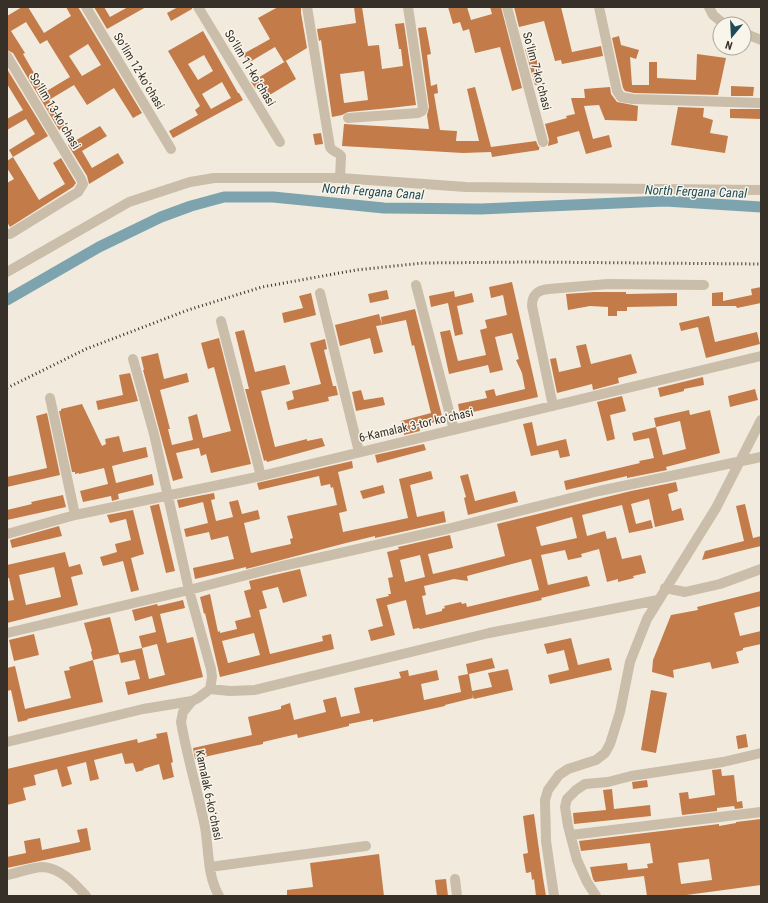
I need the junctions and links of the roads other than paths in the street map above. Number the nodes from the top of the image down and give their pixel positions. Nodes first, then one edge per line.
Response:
1 (86, 7) edge
2 (198, 7) edge
3 (307, 7) edge
4 (408, 7) edge
5 (507, 7) edge
6 (599, 7) edge
7 (709, 7) edge
8 (714, 16) edge
9 (7, 56) edge
10 (761, 103) edge
11 (348, 118) dead end
12 (280, 142) dead end
13 (543, 142) dead end
14 (171, 149) dead end
15 (340, 178) junction
16 (761, 190) edge
17 (7, 234) edge
18 (7, 272) edge
19 (416, 285) dead end
20 (704, 285) dead end
21 (320, 293) dead end
22 (221, 320) dead end
23 (761, 356) edge
24 (133, 359) dead end
25 (50, 398) dead end
26 (553, 406) junction
27 (761, 420) edge
28 (454, 430) junction
29 (360, 452) junction
30 (761, 457) edge
31 (739, 461) junction
32 (261, 476) junction
33 (167, 495) junction
34 (75, 515) junction
35 (7, 534) edge
36 (761, 568) edge
37 (665, 588) junction
38 (189, 590) junction
39 (658, 600) junction
40 (7, 633) edge
41 (210, 689) junction
42 (192, 701) junction
43 (7, 742) edge
44 (761, 753) edge
45 (761, 812) edge
46 (571, 835) junction
47 (366, 846) dead end
48 (210, 867) junction
49 (7, 875) edge
50 (455, 879) dead end
51 (86, 896) edge
52 (219, 896) edge
53 (457, 896) edge
54 (554, 896) edge
55 (596, 896) edge

1 - 14 street, Soʻlim 12-koʻchasi
2 - 12 street, Soʻlim 11-koʻchasi
3 - 15 street
4 - 11 street
5 - 13 street, Soʻlim 7-koʻchasi
6 - 10 street
7 - 8 street
9 - 17 street, Soʻlim 13-koʻchasi
15 - 16 street
15 - 18 street
19 - 28 street
20 - 26 street
21 - 29 street
22 - 32 street
23 - 26 street, 6-Kamalak 3-tor koʻchasi
24 - 33 street
25 - 34 street
26 - 28 street, 6-Kamalak 3-tor koʻchasi
27 - 31 street
28 - 29 street, 6-Kamalak 3-tor koʻchasi
29 - 32 street, 6-Kamalak 3-tor koʻchasi
30 - 31 street
31 - 37 street
31 - 38 street
32 - 33 street, 6-Kamalak 3-tor koʻchasi
33 - 34 street, 6-Kamalak 3-tor koʻchasi
33 - 38 street
34 - 35 street, 6-Kamalak 3-tor koʻchasi
36 - 37 street
37 - 39 street
38 - 40 street
38 - 41 street
39 - 41 street
39 - 54 street
41 - 42 street
42 - 43 street
42 - 48 street, Kamalak 6-koʻchasi
44 - 46 street
45 - 46 street
46 - 55 street
47 - 48 street
48 - 52 street, Kamalak 6-koʻchasi
49 - 51 street
50 - 53 street

